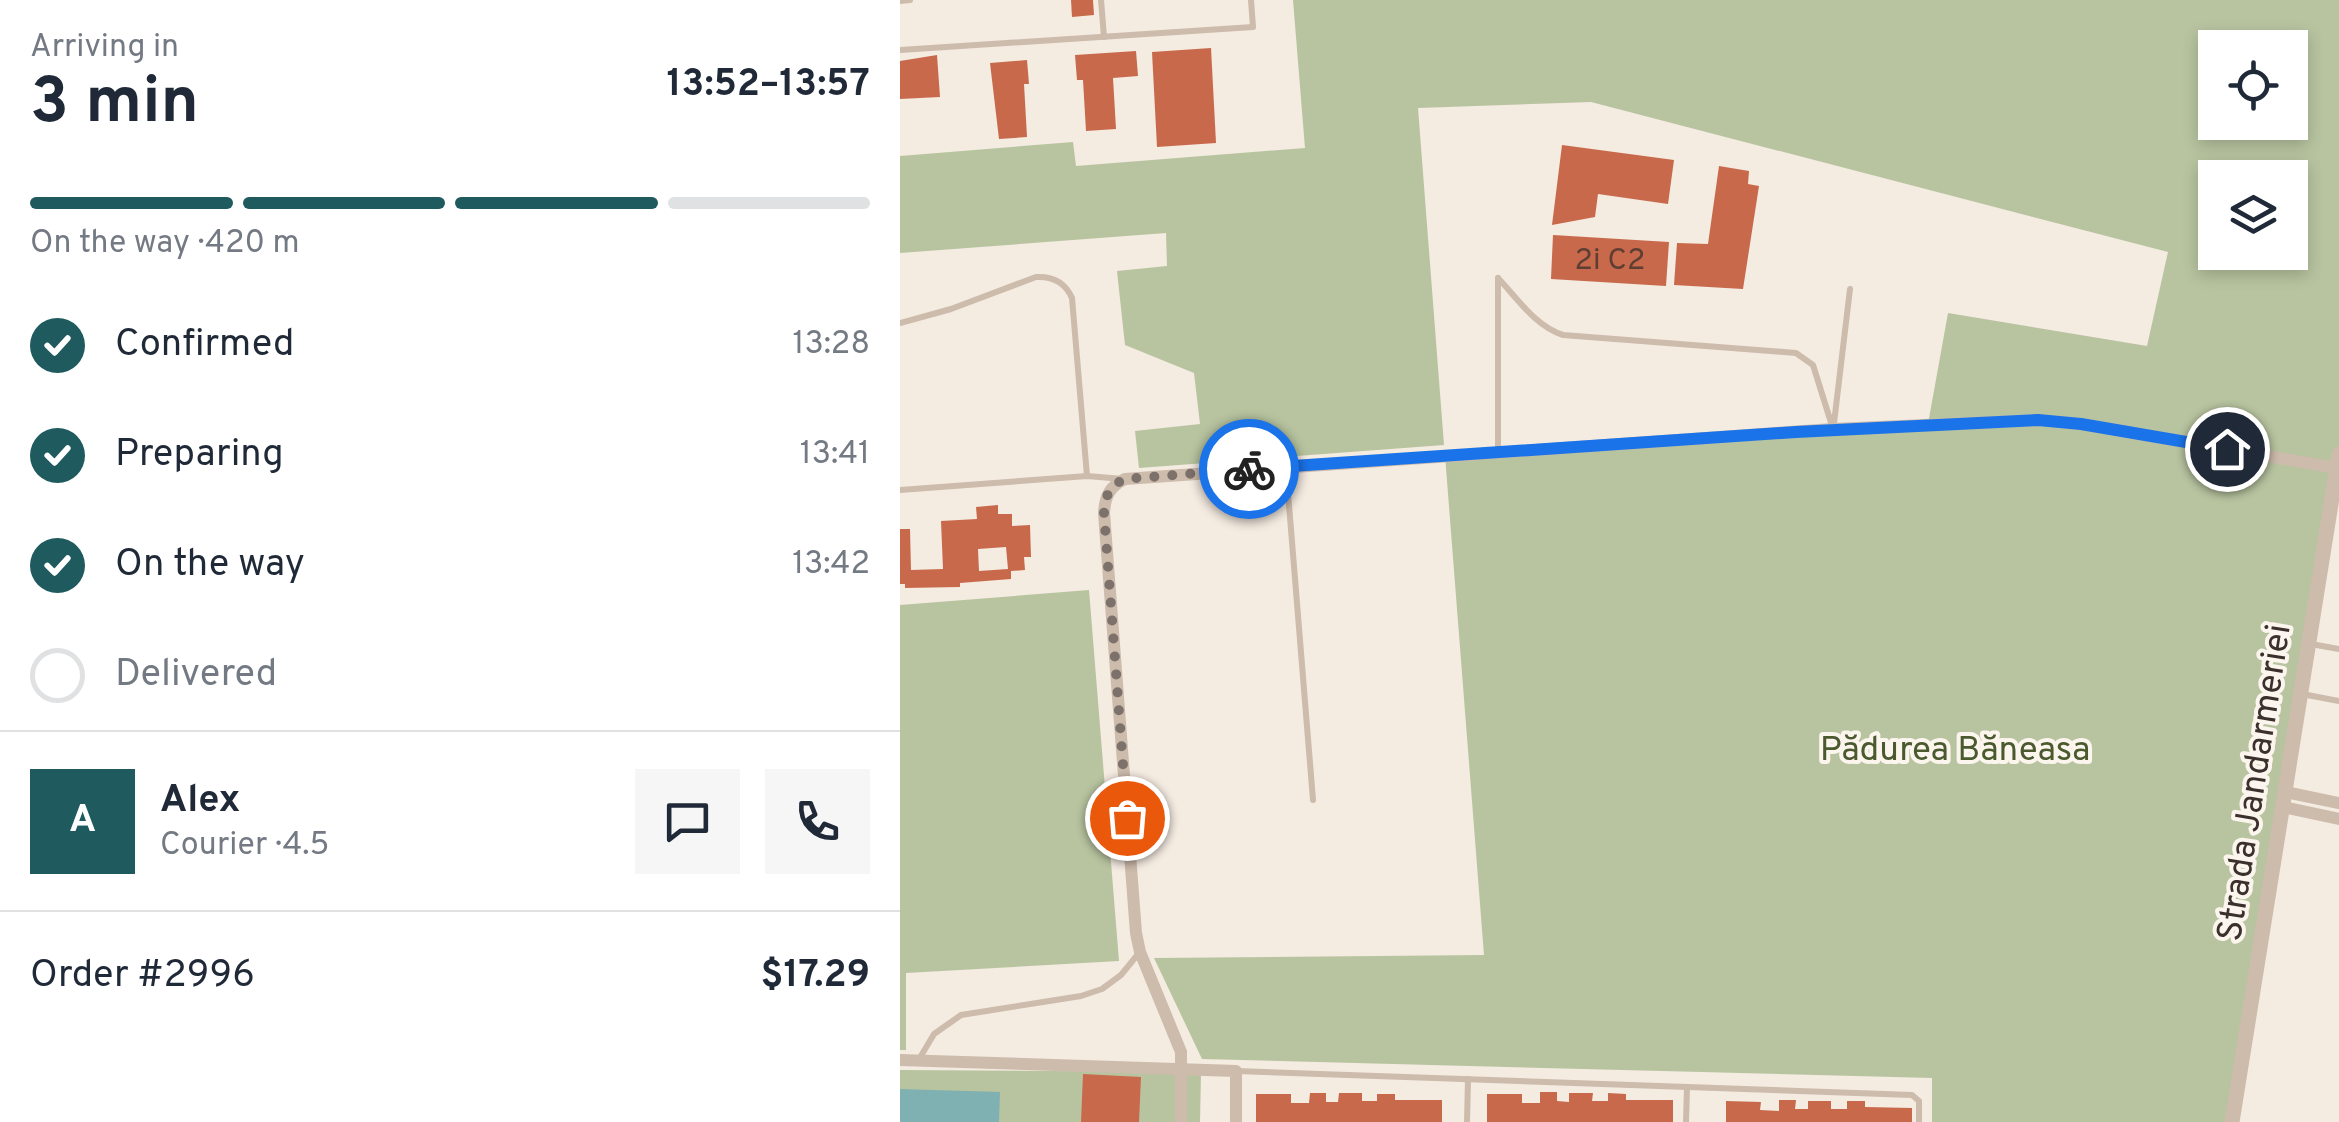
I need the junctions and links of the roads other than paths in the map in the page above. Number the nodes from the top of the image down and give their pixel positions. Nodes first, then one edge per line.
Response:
1 (910, 0) edge
2 (1101, 0) edge
3 (1251, 0) edge
4 (900, 1) edge
5 (1104, 37) junction
6 (900, 50) edge
7 (1850, 289) dead end
8 (900, 323) edge
9 (1833, 429) junction
10 (1498, 451) junction
11 (2338, 461) edge
12 (1286, 467) junction
13 (1086, 476) junction
14 (1125, 479) junction
15 (900, 490) edge
16 (2332, 541) edge
17 (2309, 644) junction
18 (2339, 649) edge
19 (2301, 694) junction
20 (2339, 701) edge
21 (1313, 800) dead end
22 (2284, 800) junction
23 (2339, 803) edge
24 (2339, 819) edge
25 (1140, 952) junction
26 (900, 1060) edge
27 (918, 1061) junction
28 (1182, 1071) junction
29 (1236, 1071) junction
30 (1468, 1079) junction
31 (1687, 1087) junction
32 (1181, 1122) edge
33 (1236, 1122) edge
34 (1466, 1122) edge
35 (1686, 1122) edge
36 (1919, 1122) edge
37 (2232, 1122) edge

1 - 4 lane
2 - 5 lane
3 - 5 lane
5 - 6 lane
7 - 9 lane
8 - 13 lane
9 - 10 street
9 - 10 lane
9 - 11 street
10 - 12 street
11 - 16 street, Strada Jandarmeriei
12 - 14 street
12 - 21 lane
13 - 14 lane
13 - 15 lane
14 - 25 street
16 - 17 street, Strada Jandarmeriei
17 - 18 lane
17 - 19 street, Strada Jandarmeriei
19 - 20 lane
19 - 22 street, Strada Jandarmeriei
22 - 23 street
22 - 24 street
22 - 37 street, Strada Jandarmeriei
25 - 27 lane
25 - 28 street
26 - 27 street
27 - 28 street
28 - 29 street
28 - 32 street
29 - 30 lane
29 - 33 street
30 - 31 lane
30 - 34 lane
31 - 35 lane
31 - 36 lane

